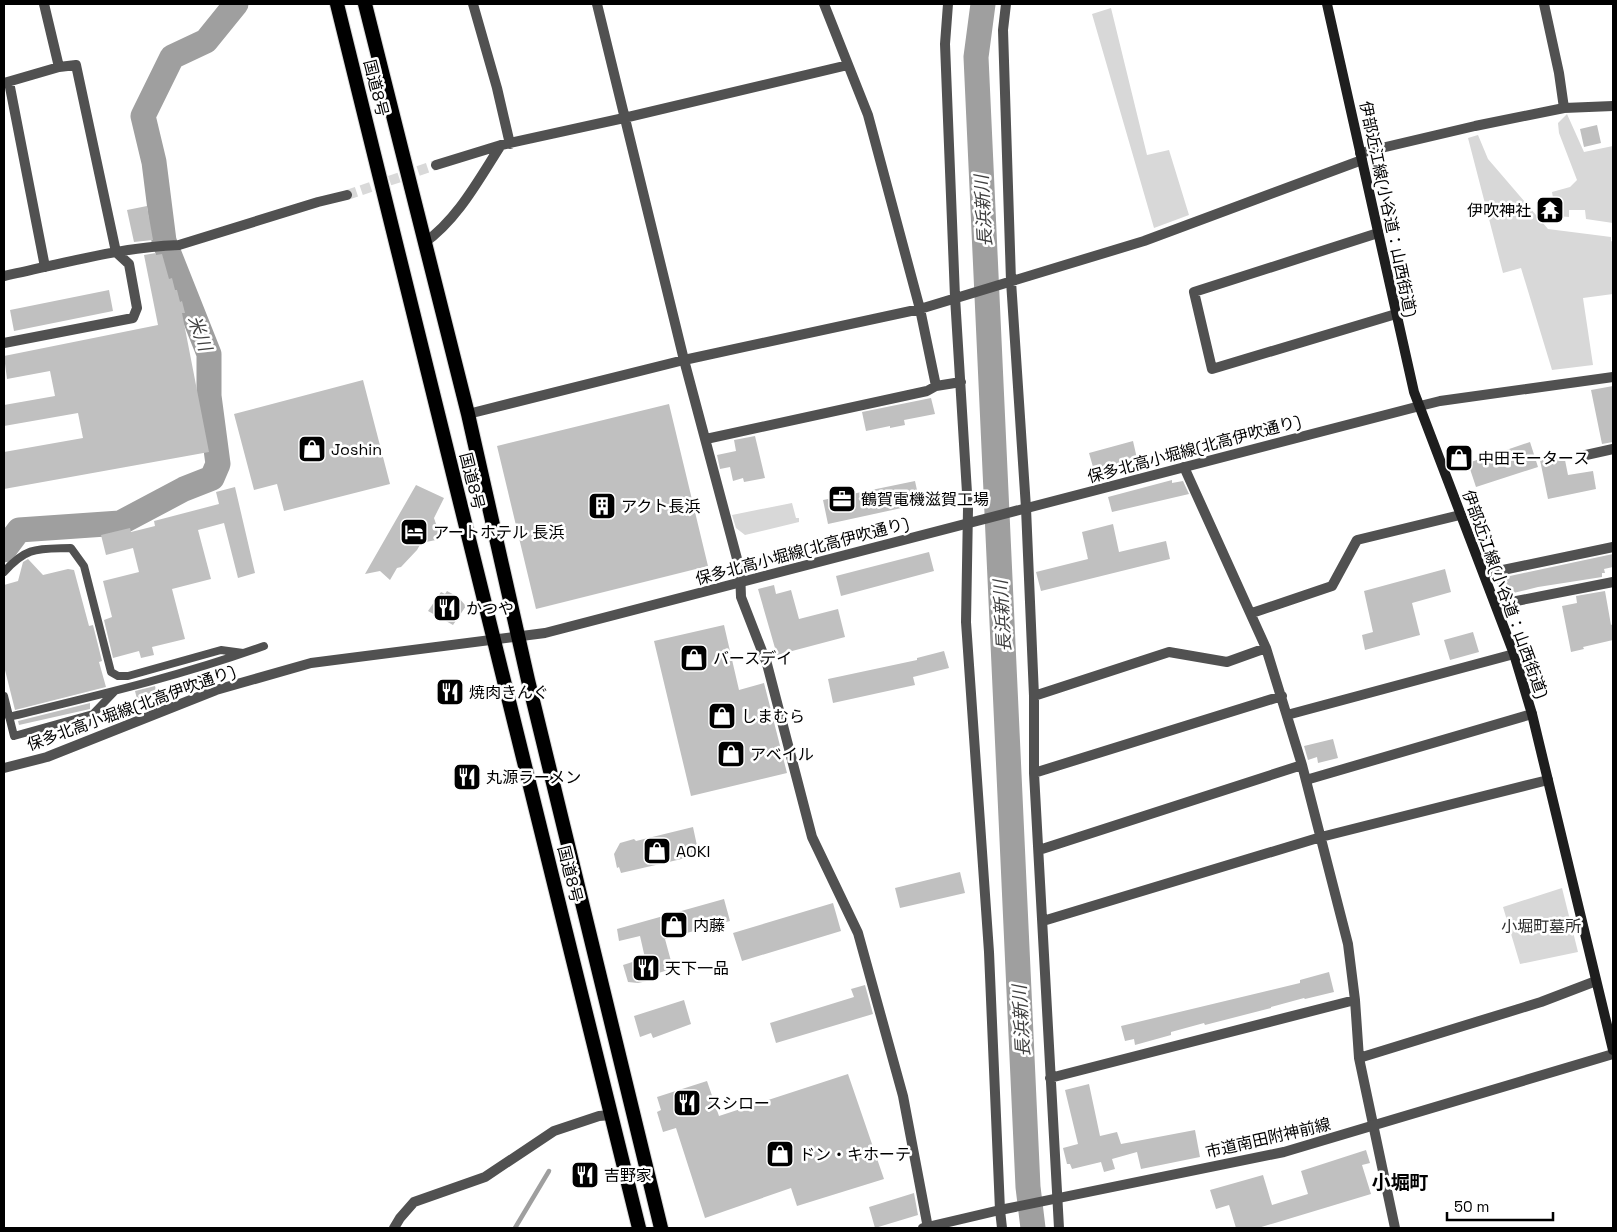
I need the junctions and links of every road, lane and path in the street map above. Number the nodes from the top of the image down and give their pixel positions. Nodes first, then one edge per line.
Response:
1 (44, 4) edge
2 (337, 4) edge
3 (365, 4) edge
4 (473, 4) edge
5 (597, 4) edge
6 (824, 4) edge
7 (948, 4) edge
8 (1006, 4) edge
9 (1327, 4) edge
10 (1544, 4) edge
11 (848, 65) junction
12 (59, 67) junction
13 (6, 82) edge
14 (1613, 106) edge
15 (1564, 108) junction
16 (624, 118) junction
17 (506, 144) junction
18 (1361, 156) junction
19 (436, 165) tunnel mouth
20 (347, 196) tunnel mouth
21 (1378, 233) junction
22 (424, 243) junction
23 (116, 252) junction
24 (45, 268) junction
25 (4, 276) edge
26 (1008, 282) junction
27 (958, 296) junction
28 (920, 309) junction
29 (1396, 314) junction
30 (4, 343) edge
31 (684, 360) junction
32 (1613, 377) edge
33 (961, 382) junction
34 (936, 386) junction
35 (1420, 406) junction
36 (468, 414) junction
37 (706, 439) junction
38 (1613, 449) edge
39 (1586, 455) dead end
40 (1184, 467) junction
41 (1021, 509) junction
42 (1460, 515) junction
43 (970, 522) junction
44 (1613, 547) edge
45 (4, 572) edge
46 (1484, 574) junction
47 (740, 582) junction
48 (1613, 582) edge
49 (1496, 605) junction
50 (1252, 613) junction
51 (519, 636) junction
52 (493, 640) junction
53 (264, 646) dead end
54 (1266, 648) junction
55 (243, 654) junction
56 (1514, 654) junction
57 (112, 672) junction
58 (132, 687) junction
59 (115, 690) junction
60 (4, 696) edge
61 (1034, 696) junction
62 (1282, 696) junction
63 (1532, 714) junction
64 (1286, 715) junction
65 (9, 716) junction
66 (1302, 765) junction
67 (4, 768) edge
68 (1034, 773) junction
69 (1306, 780) junction
70 (1548, 780) junction
71 (1321, 837) junction
72 (1039, 850) junction
73 (1043, 921) junction
74 (1596, 981) junction
75 (1356, 1000) junction
76 (1613, 1050) edge
77 (1613, 1054) edge
78 (1359, 1058) junction
79 (1050, 1078) junction
80 (611, 1114) junction
81 (1373, 1127) junction
82 (1056, 1199) junction
83 (1000, 1210) junction
84 (394, 1228) edge
85 (639, 1228) edge
86 (661, 1228) edge
87 (926, 1228) edge
88 (1002, 1228) edge
89 (1059, 1228) edge
90 (1395, 1228) edge

1 - 12 street
2 - 52 highway, 国道8号
3 - 22 highway, 国道8号
4 - 17 street
5 - 16 street
6 - 11 street
7 - 27 street
8 - 26 street
9 - 18 main road, 伊部近江線(小谷道：山西街道)
10 - 15 street
11 - 16 street
11 - 28 street
12 - 13 street
12 - 23 street
13 - 24 street
14 - 15 street
15 - 18 street
16 - 17 street
16 - 31 street
17 - 19 street
17 - 22 street
18 - 21 main road, 伊部近江線(小谷道：山西街道)
18 - 26 street
20 - 23 street
21 - 29 main road, 伊部近江線(小谷道：山西街道)
21 - 29 street
22 - 36 highway, 国道8号
23 - 24 street
23 - 30 street
24 - 25 street
26 - 27 street
26 - 41 street
27 - 28 street
27 - 33 street
28 - 31 street
28 - 34 street
29 - 35 main road, 伊部近江線(小谷道：山西街道)
31 - 36 street
31 - 37 street
32 - 35 street, 保多北高小堀線(北高伊吹通り)
33 - 34 street
33 - 43 street
34 - 37 street
35 - 40 street, 保多北高小堀線(北高伊吹通り)
35 - 42 main road, 伊部近江線(小谷道：山西街道)
36 - 51 highway, 国道8号
37 - 47 street
38 - 39 street
40 - 41 street, 保多北高小堀線(北高伊吹通り)
40 - 50 street
41 - 43 street, 保多北高小堀線(北高伊吹通り)
41 - 61 street
42 - 46 main road, 伊部近江線(小谷道：山西街道)
42 - 50 street
43 - 47 street, 保多北高小堀線(北高伊吹通り)
43 - 83 street
44 - 46 street
45 - 57 lane
46 - 49 main road, 伊部近江線(小谷道：山西街道)
47 - 51 street, 保多北高小堀線(北高伊吹通り)
47 - 87 street
48 - 49 street
49 - 56 main road, 伊部近江線(小谷道：山西街道)
50 - 54 street
51 - 52 street, 保多北高小堀線(北高伊吹通り)
51 - 86 highway, 国道8号
52 - 67 street, 保多北高小堀線(北高伊吹通り)
52 - 80 highway, 国道8号
53 - 55 lane
54 - 61 street
54 - 62 street
55 - 57 lane
55 - 58 lane
56 - 63 main road, 伊部近江線(小谷道：山西街道)
56 - 64 street
57 - 58 lane
58 - 59 lane
59 - 65 lane
59 - 65 lane
60 - 65 lane
61 - 68 street
62 - 64 street
62 - 68 street
63 - 69 street
63 - 70 main road, 伊部近江線(小谷道：山西街道)
64 - 66 street
66 - 69 street
66 - 72 street
68 - 72 street
69 - 71 street
70 - 71 street
70 - 74 main road, 伊部近江線(小谷道：山西街道)
71 - 73 street
71 - 75 street
72 - 73 street
73 - 79 street
74 - 76 main road, 伊部近江線(小谷道：山西街道)
74 - 78 street
75 - 78 street
75 - 79 street
77 - 81 street, 市道南田附神前線
78 - 81 street
79 - 82 street
80 - 84 street
80 - 85 highway, 国道8号
81 - 82 street, 市道南田附神前線
81 - 90 street
82 - 83 street, 市道南田附神前線
82 - 89 street
83 - 87 street, 市道南田附神前線
83 - 88 street

